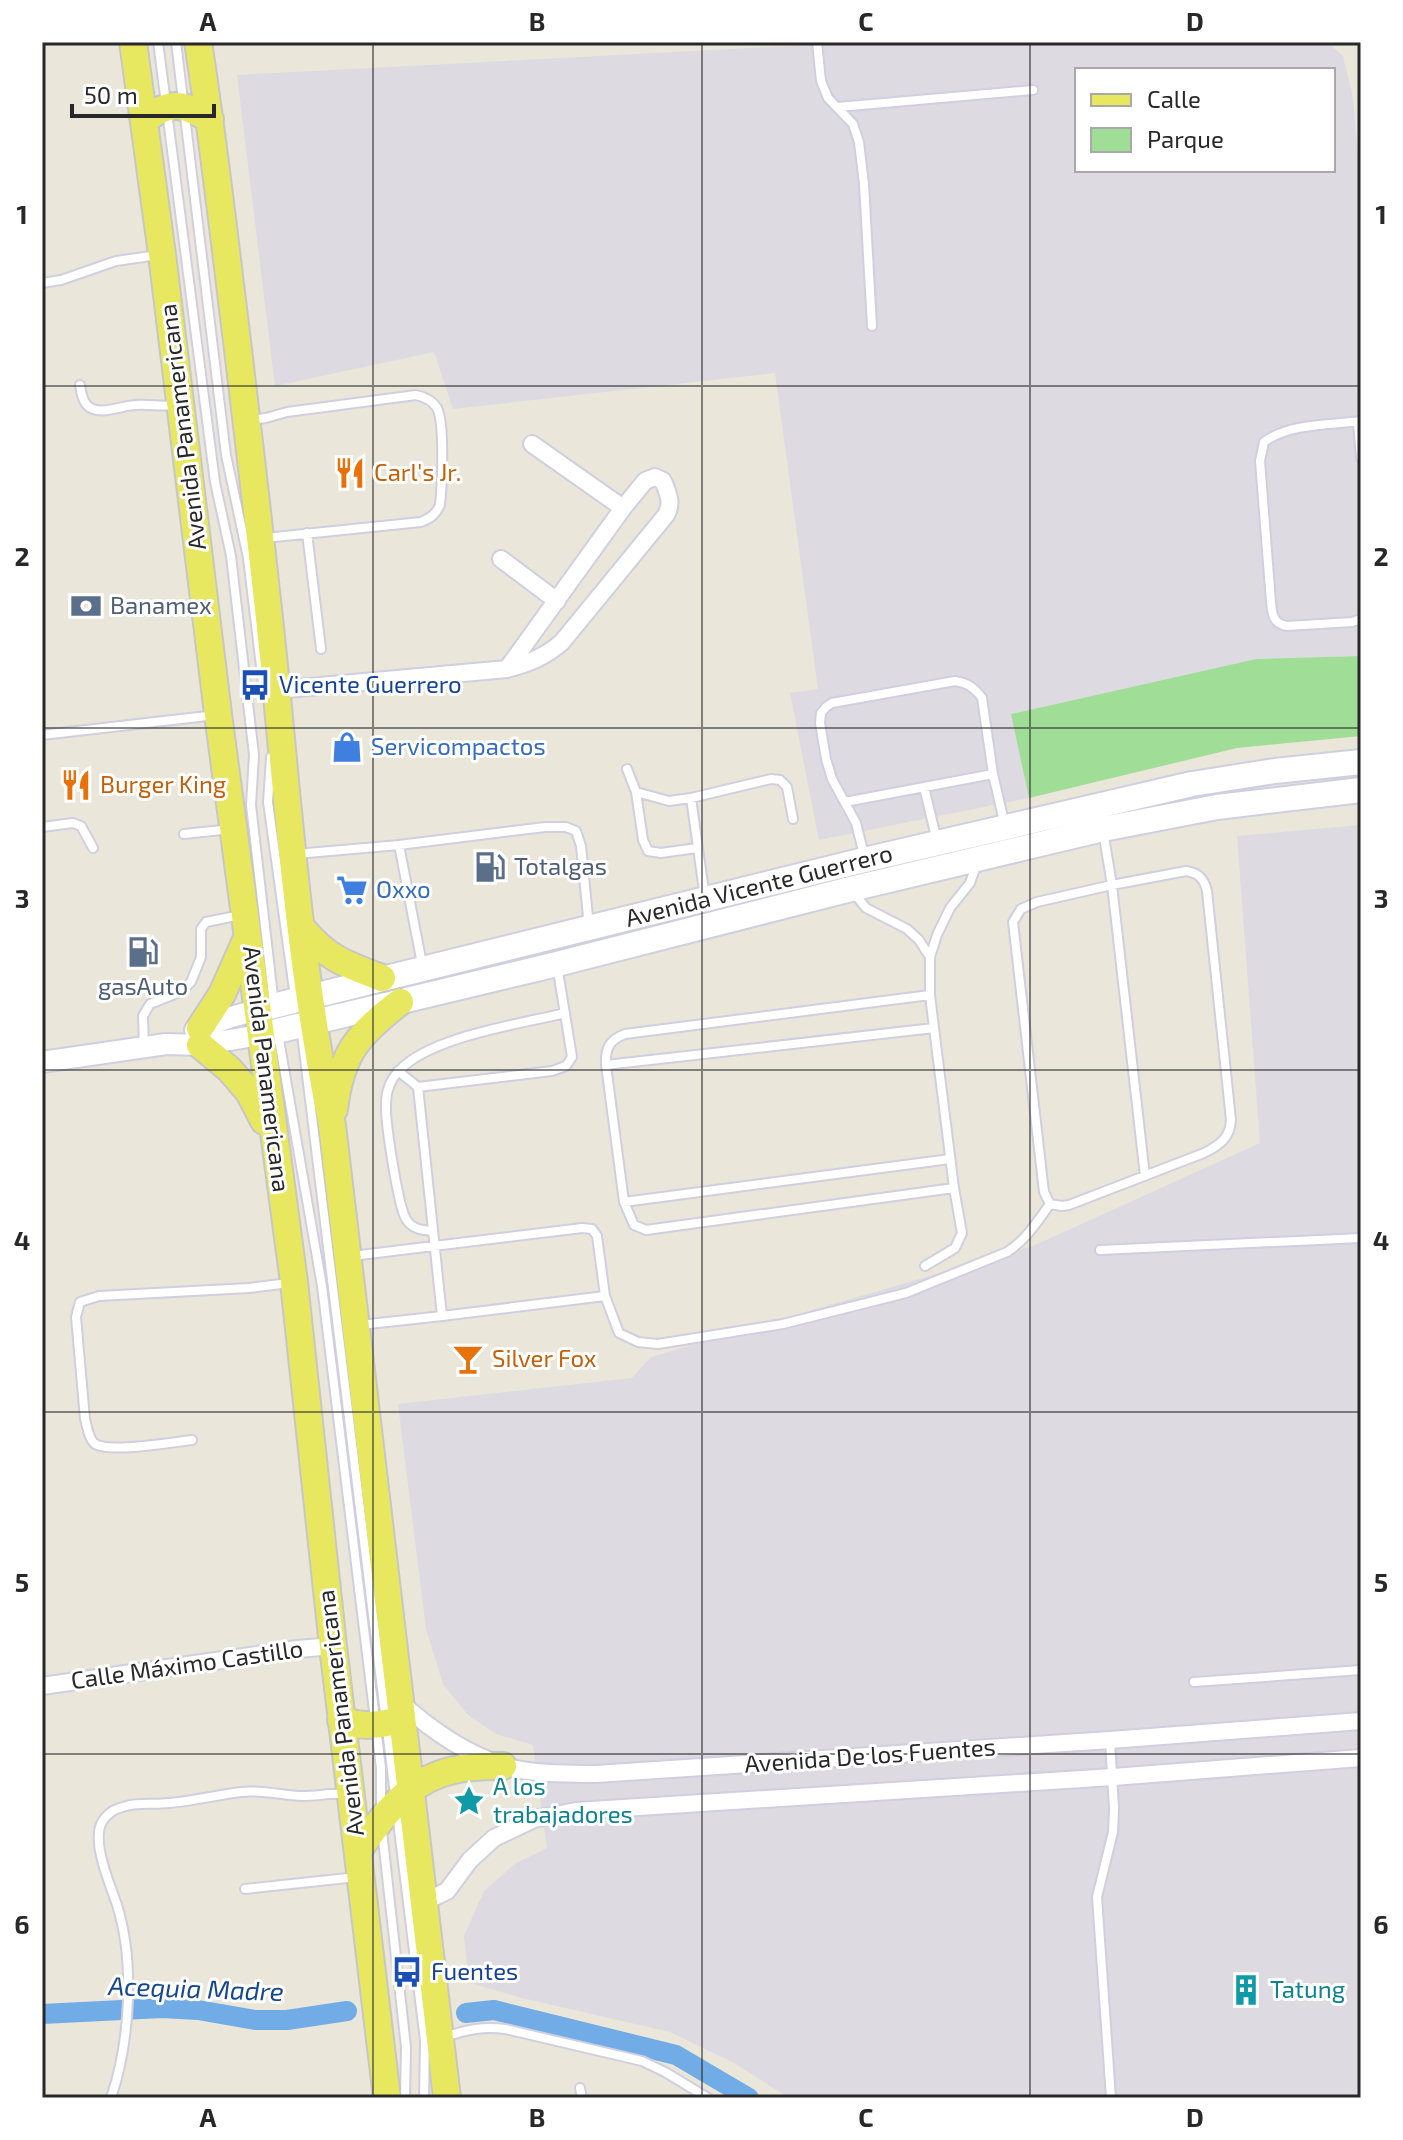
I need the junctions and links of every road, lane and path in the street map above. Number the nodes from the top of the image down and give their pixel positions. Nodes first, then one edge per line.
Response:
1 (133, 42) edge
2 (158, 42) edge
3 (817, 42) edge
4 (197, 43) edge
5 (1033, 90) dead end
6 (838, 107) junction
7 (165, 111) junction
8 (210, 119) junction
9 (162, 254) junction
10 (42, 283) edge
11 (872, 326) dead end
12 (80, 385) dead end
13 (180, 405) junction
14 (246, 421) junction
15 (1359, 421) edge
16 (532, 444) dead end
17 (1361, 458) edge
18 (623, 508) junction
19 (307, 533) junction
20 (260, 538) junction
21 (501, 559) dead end
22 (557, 601) junction
23 (1361, 619) edge
24 (321, 649) dead end
25 (507, 669) junction
26 (270, 694) junction
27 (218, 714) junction
28 (42, 735) edge
29 (269, 742) dead end
30 (1361, 762) edge
31 (627, 769) dead end
32 (993, 774) junction
33 (924, 787) junction
34 (1361, 790) edge
35 (636, 792) junction
36 (691, 798) junction
37 (845, 802) junction
38 (793, 819) dead end
39 (1005, 826) junction
40 (42, 827) edge
41 (233, 828) junction
42 (1103, 829) junction
43 (184, 834) dead end
44 (937, 843) junction
45 (399, 845) junction
46 (93, 848) dead end
47 (697, 848) junction
48 (293, 854) junction
49 (978, 859) junction
50 (864, 860) junction
51 (1112, 885) junction
52 (851, 889) junction
53 (705, 899) junction
54 (247, 924) junction
55 (302, 928) junction
56 (589, 928) junction
57 (930, 957) junction
58 (557, 964) junction
59 (423, 969) junction
60 (382, 978) junction
61 (930, 995) junction
62 (400, 1002) junction
63 (565, 1013) junction
64 (286, 1015) junction
65 (934, 1028) junction
66 (200, 1036) junction
67 (144, 1048) junction
68 (42, 1062) edge
69 (606, 1065) junction
70 (398, 1071) junction
71 (418, 1087) junction
72 (332, 1125) junction
73 (274, 1139) junction
74 (950, 1159) junction
75 (1145, 1176) junction
76 (954, 1188) junction
77 (624, 1202) junction
78 (1050, 1204) junction
79 (432, 1231) junction
80 (1361, 1238) edge
81 (434, 1246) junction
82 (1100, 1250) dead end
83 (347, 1257) junction
84 (925, 1266) dead end
85 (294, 1282) junction
86 (605, 1296) junction
87 (442, 1316) junction
88 (355, 1326) junction
89 (192, 1440) dead end
90 (333, 1646) junction
91 (1361, 1670) edge
92 (1194, 1682) dead end
93 (42, 1686) edge
94 (390, 1717) junction
95 (341, 1720) junction
96 (1361, 1721) edge
97 (1110, 1740) junction
98 (1361, 1758) edge
99 (503, 1766) junction
100 (1113, 1777) junction
101 (350, 1794) junction
102 (396, 1804) junction
103 (360, 1864) junction
104 (245, 1889) dead end
105 (424, 1902) junction
106 (439, 2031) junction
107 (111, 2098) edge
108 (387, 2098) edge
109 (405, 2098) edge
110 (424, 2098) edge
111 (447, 2098) edge
112 (708, 2098) edge
113 (1111, 2098) edge

1 - 7 main road, Avenida Panamericana
2 - 7 lane
3 - 6 lane
4 - 7 lane
4 - 8 main road, Avenida Panamericana
5 - 6 lane
6 - 11 lane
7 - 8 main road
7 - 9 main road, Avenida Panamericana
7 - 26 lane
7 - 64 lane
8 - 14 main road, Avenida Panamericana
9 - 10 lane
9 - 13 main road, Avenida Panamericana
12 - 13 lane
13 - 27 main road, Avenida Panamericana
14 - 19 lane
14 - 20 main road, Avenida Panamericana
15 - 17 lane
15 - 23 lane
16 - 18 street
18 - 22 street
18 - 25 street
19 - 20 lane
19 - 24 lane
20 - 26 main road, Avenida Panamericana
21 - 22 street
22 - 25 street
25 - 26 street
26 - 48 main road, Avenida Panamericana
27 - 28 lane
27 - 41 main road, Avenida Panamericana
29 - 64 lane
30 - 39 main road, Avenida Vicente Guerrero
31 - 35 lane
32 - 33 lane
32 - 37 lane
32 - 39 lane
33 - 37 lane
33 - 44 lane
34 - 42 main road, Avenida Vicente Guerrero
35 - 36 lane
35 - 47 lane
36 - 38 lane
36 - 47 lane
37 - 50 lane
39 - 44 main road, Avenida Vicente Guerrero
40 - 46 lane
41 - 43 lane
41 - 54 main road, Avenida Panamericana
42 - 49 main road, Avenida Vicente Guerrero
42 - 51 lane
44 - 50 main road, Avenida Vicente Guerrero
45 - 48 lane
45 - 56 lane
45 - 59 lane
47 - 53 lane
48 - 55 main road, Avenida Panamericana
49 - 52 main road, Avenida Vicente Guerrero
49 - 57 lane
50 - 53 main road, Avenida Vicente Guerrero
51 - 75 lane
51 - 75 lane
51 - 78 lane
52 - 57 lane
52 - 58 main road, Avenida Vicente Guerrero
53 - 56 main road, Avenida Vicente Guerrero
54 - 64 main road, Avenida Panamericana
54 - 66 main road
54 - 67 lane
55 - 60 main road
55 - 64 main road, Avenida Panamericana
56 - 59 main road, Avenida Vicente Guerrero
57 - 61 lane
58 - 62 main road, Avenida Vicente Guerrero
58 - 63 lane
59 - 60 main road, Avenida Vicente Guerrero
60 - 64 main road, Avenida Vicente Guerrero
61 - 65 lane
61 - 69 lane
62 - 64 main road, Avenida Vicente Guerrero
62 - 72 main road
63 - 70 lane
63 - 71 lane
64 - 66 street, Avenida Vicente Guerrero
64 - 72 main road, Avenida Panamericana
64 - 73 main road, Avenida Panamericana
64 - 94 lane
64 - 94 lane
65 - 69 lane
65 - 74 lane
66 - 67 street, Avenida Vicente Guerrero
66 - 73 main road
67 - 68 street, Avenida Vicente Guerrero
69 - 77 lane
70 - 71 lane
70 - 79 lane
71 - 79 lane
72 - 83 main road, Avenida Panamericana
73 - 85 main road, Avenida Panamericana
74 - 76 lane
74 - 77 lane
75 - 78 lane
76 - 77 lane
76 - 84 lane
78 - 86 lane
79 - 81 lane
80 - 82 lane
81 - 83 lane
81 - 86 lane
81 - 87 lane
83 - 88 main road, Avenida Panamericana
85 - 89 lane
85 - 90 main road, Avenida Panamericana
86 - 87 lane
87 - 88 lane
88 - 94 main road, Avenida Panamericana
90 - 93 street, Calle Máximo Castillo
90 - 95 main road, Avenida Panamericana
91 - 92 lane
94 - 95 main road
94 - 99 street, Avenida De los Fuentes
94 - 102 main road, Avenida Panamericana
94 - 102 lane
95 - 101 main road, Avenida Panamericana
96 - 97 street, Avenida De los Fuentes
97 - 99 street, Avenida De los Fuentes
97 - 100 lane
98 - 100 street, Avenida De los Fuentes
99 - 102 main road
100 - 105 street, Avenida De los Fuentes
100 - 113 lane
101 - 103 main road, Avenida Panamericana
101 - 107 lane
102 - 103 main road
102 - 105 main road, Avenida Panamericana
102 - 109 lane
102 - 110 lane
103 - 104 lane
103 - 108 main road, Avenida Panamericana
105 - 106 main road, Avenida Panamericana
106 - 111 main road, Avenida Panamericana
106 - 112 lane

